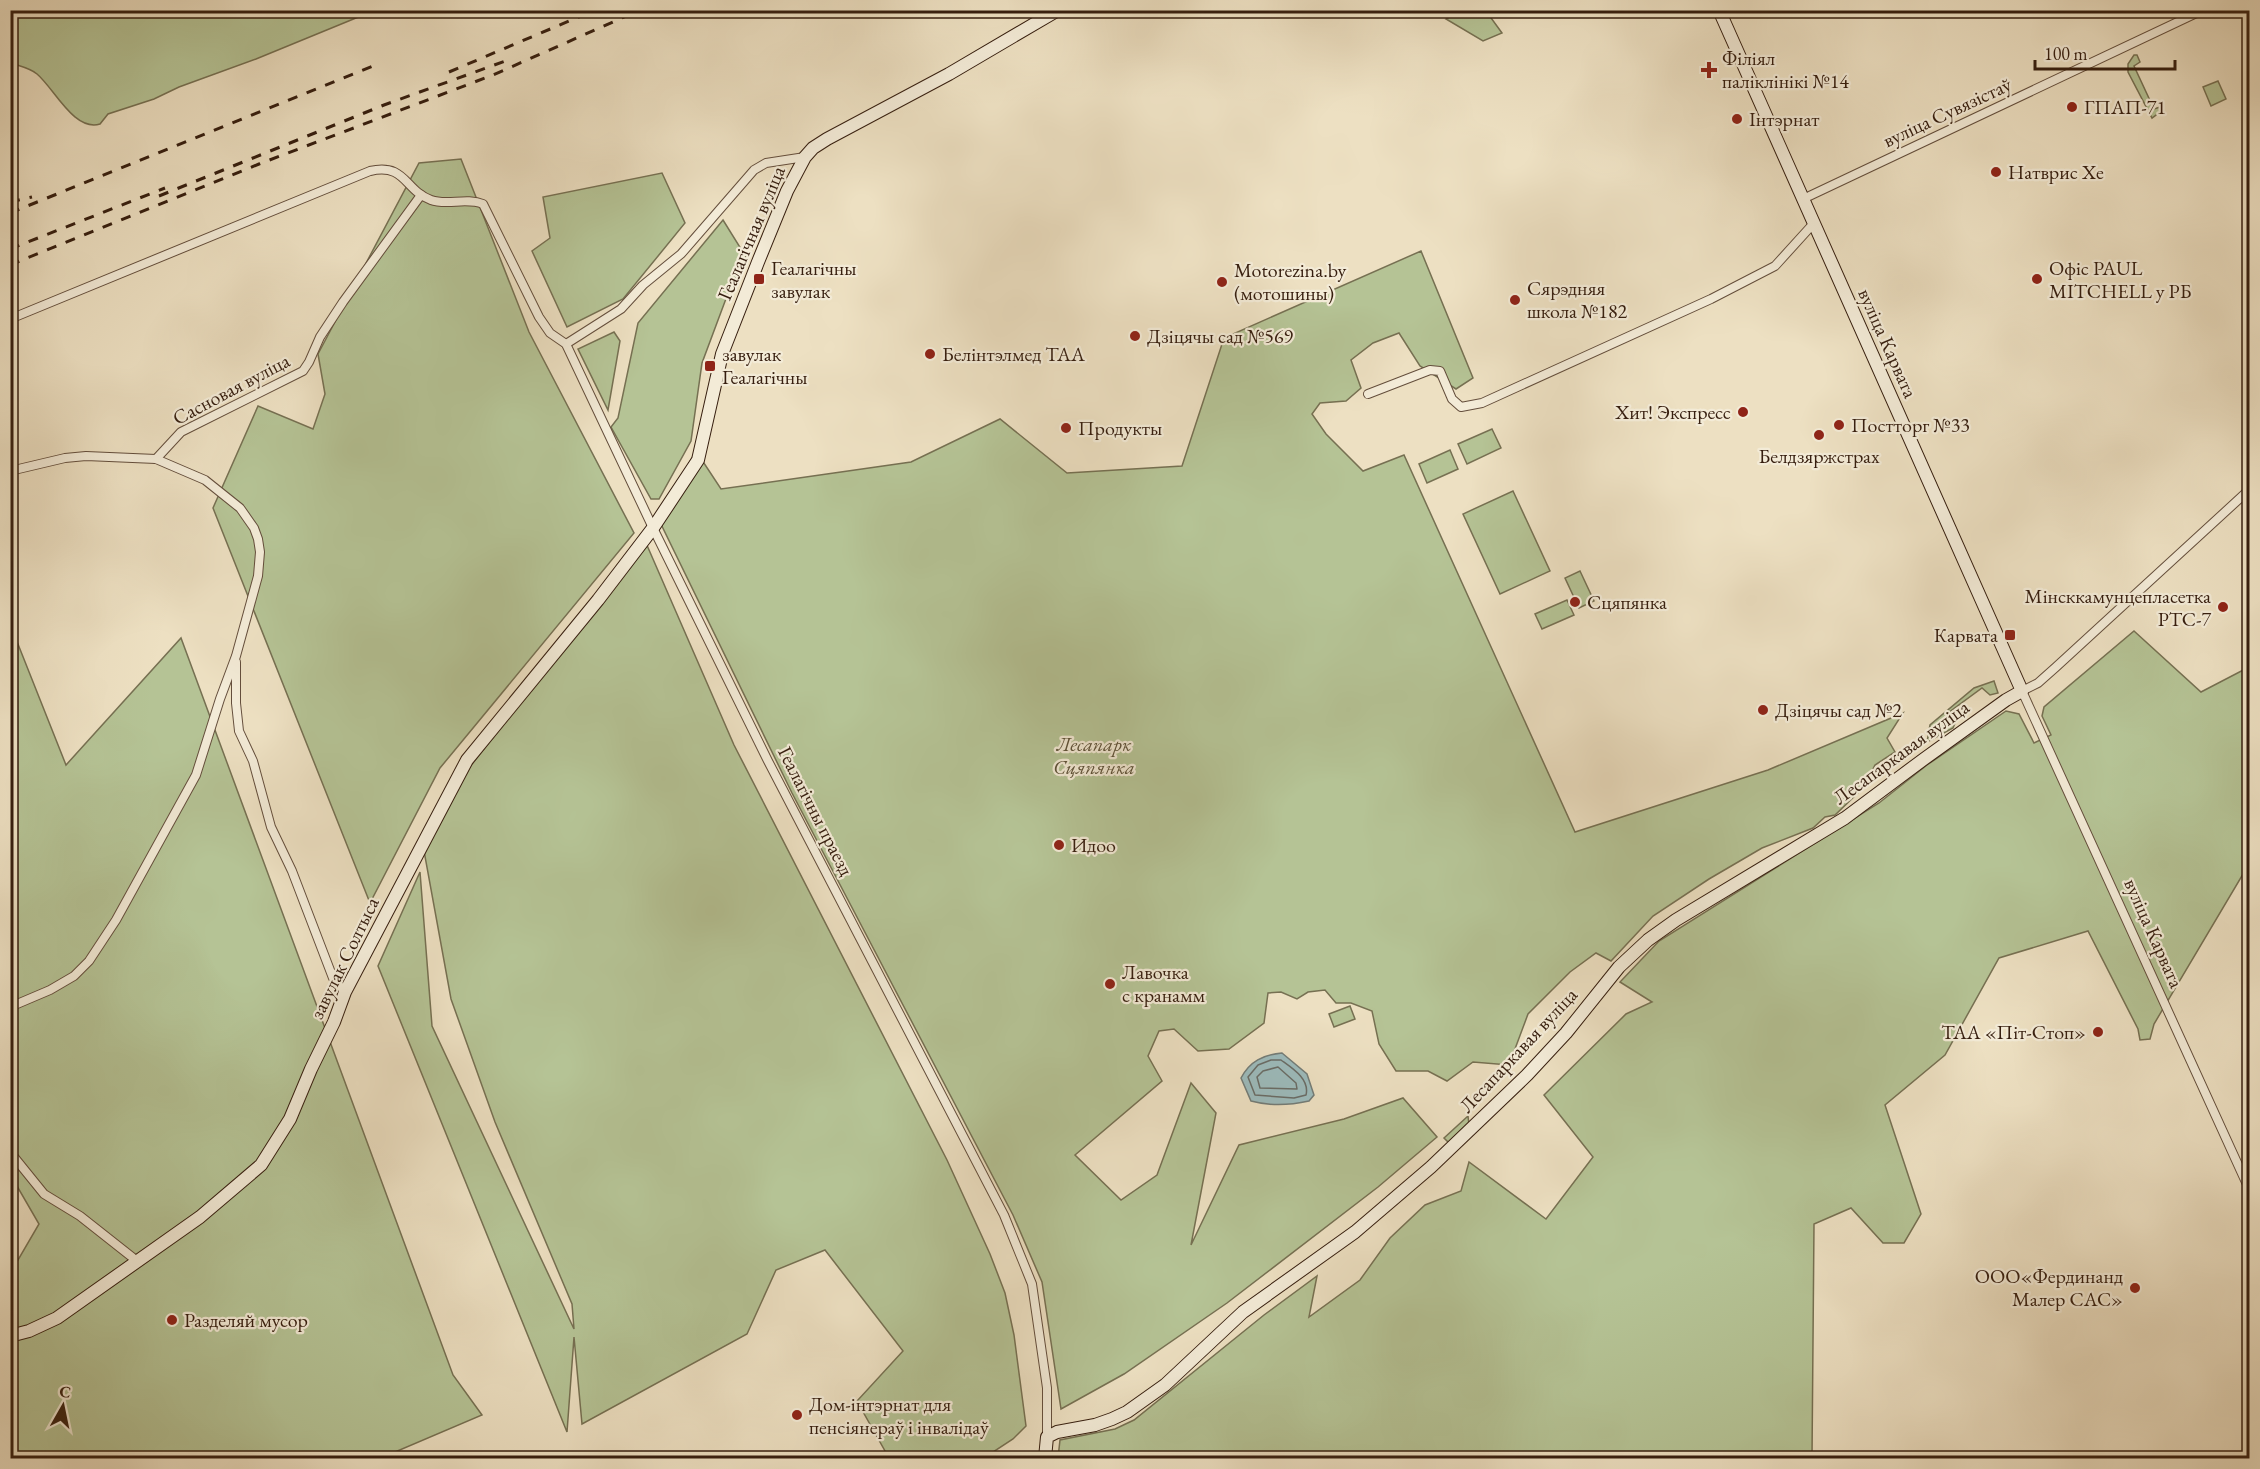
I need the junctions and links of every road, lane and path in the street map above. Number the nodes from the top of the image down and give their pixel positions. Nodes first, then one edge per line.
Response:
1 (1058, 10) edge
2 (1719, 10) edge
3 (2203, 10) edge
4 (805, 157) junction
5 (422, 195) junction
6 (1803, 199) junction
7 (1814, 223) junction
8 (10, 319) edge
9 (566, 344) junction
10 (1368, 394) dead end
11 (156, 459) junction
12 (10, 471) edge
13 (2250, 489) edge
14 (653, 528) junction
15 (237, 656) junction
16 (2022, 692) junction
17 (345, 992) junction
18 (10, 1006) edge
19 (10, 1152) edge
20 (2250, 1191) edge
21 (137, 1261) junction
22 (10, 1336) edge
23 (1047, 1437) junction
24 (1045, 1458) edge

1 - 4 street, Геалагічная вуліца
2 - 6 street, вуліца Карвата
3 - 6 street, вуліца Сувязістаў
4 - 9 street
4 - 14 street, Геалагічная вуліца
5 - 8 street
5 - 9 street, Геалагічны праезд
5 - 11 street, Сасновая вуліца
6 - 7 street, вуліца Карвата
7 - 10 street
7 - 16 street, вуліца Карвата
9 - 14 street, Геалагічны праезд
11 - 12 street
11 - 15 street
13 - 16 street
14 - 17 street, завулак Солтыса
14 - 23 street, Геалагічны праезд
15 - 17 street
15 - 18 street
16 - 20 street, вуліца Карвата
16 - 23 street, Лесапаркавая вуліца
17 - 21 street, завулак Солтыса
19 - 21 street
21 - 22 street, завулак Солтыса
23 - 24 street, Геалагічны праезд

